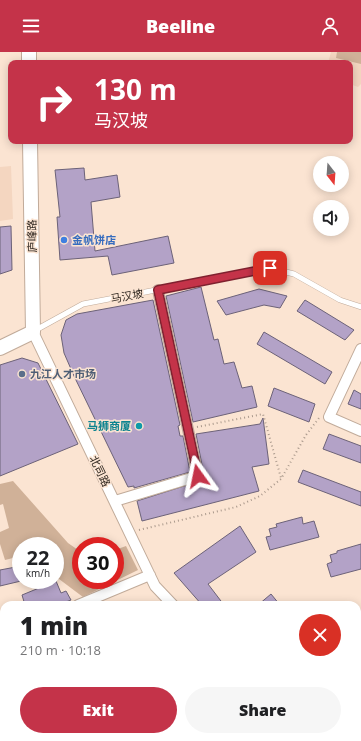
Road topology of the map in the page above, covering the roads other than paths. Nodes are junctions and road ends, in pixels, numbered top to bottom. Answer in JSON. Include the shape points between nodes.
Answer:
{"nodes":[{"id":1,"x":30,"y":144,"type":"edge"},
{"id":2,"x":158,"y":290,"type":"junction"},
{"id":3,"x":361,"y":307,"type":"edge"},
{"id":4,"x":33,"y":332,"type":"junction"},
{"id":5,"x":0,"y":348,"type":"edge"},
{"id":6,"x":361,"y":349,"type":"edge"},
{"id":7,"x":361,"y":431,"type":"edge"},
{"id":8,"x":115,"y":501,"type":"junction"},
{"id":9,"x":150,"y":575,"type":"junction"},
{"id":10,"x":88,"y":601,"type":"edge"},
{"id":11,"x":169,"y":601,"type":"edge"}],
"edges":[{"from":1,"to":4,"type":"main road","name":"庐峰路"},
{"from":2,"to":3,"type":"lane","name":"马汉坡","via":[[270,268],[294,274],[340,300]]},
{"from":2,"to":4,"type":"lane","name":"马汉坡","via":[[83,304]]},
{"from":2,"to":8,"type":"street","via":[[198,476]]},
{"from":4,"to":5,"type":"main road"},
{"from":4,"to":8,"type":"street","name":"北司路"},
{"from":6,"to":7,"type":"street","via":[[329,417]]},
{"from":8,"to":9,"type":"street","name":"北司路"},
{"from":9,"to":10,"type":"street"},
{"from":9,"to":11,"type":"street","name":"北司路","via":[[155,586]]}]}
